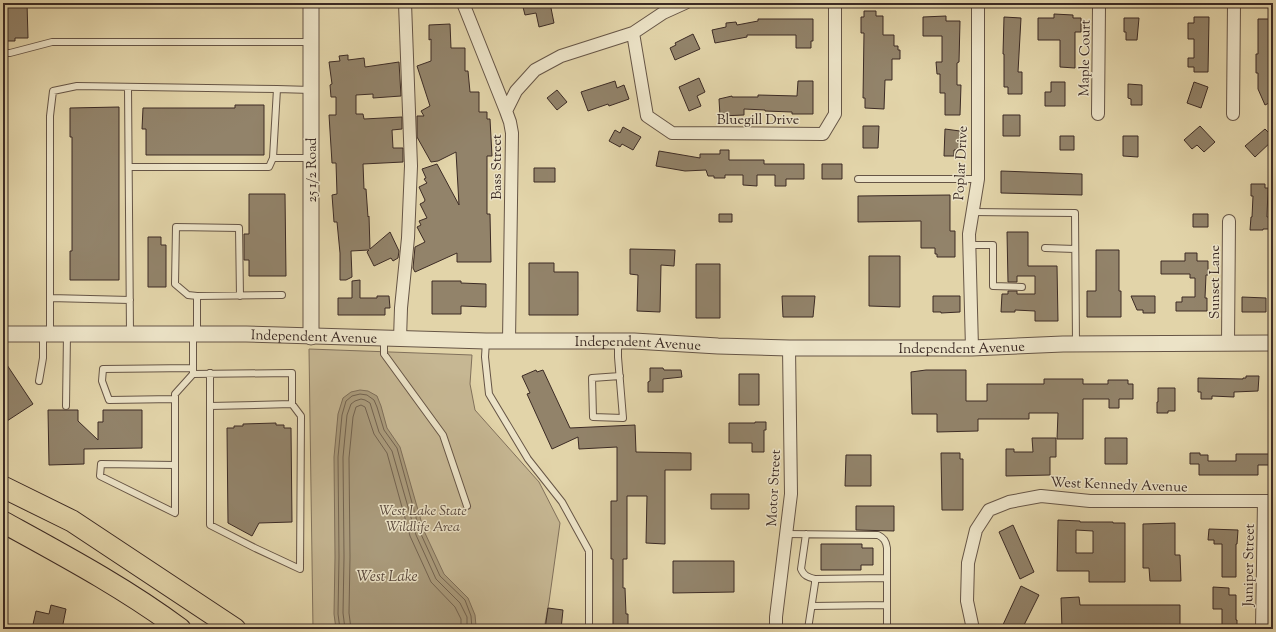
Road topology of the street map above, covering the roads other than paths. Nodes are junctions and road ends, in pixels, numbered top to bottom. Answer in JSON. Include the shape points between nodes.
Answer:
{"nodes":[{"id":1,"x":310,"y":3,"type":"edge"},
{"id":2,"x":405,"y":3,"type":"edge"},
{"id":3,"x":463,"y":3,"type":"edge"},
{"id":4,"x":685,"y":3,"type":"edge"},
{"id":5,"x":835,"y":3,"type":"edge"},
{"id":6,"x":978,"y":3,"type":"edge"},
{"id":7,"x":1101,"y":3,"type":"edge"},
{"id":8,"x":1234,"y":3,"type":"edge"},
{"id":9,"x":633,"y":33,"type":"junction"},
{"id":10,"x":310,"y":42,"type":"junction"},
{"id":11,"x":3,"y":54,"type":"edge"},
{"id":12,"x":128,"y":87,"type":"junction"},
{"id":13,"x":277,"y":89,"type":"junction"},
{"id":14,"x":310,"y":90,"type":"junction"},
{"id":15,"x":506,"y":111,"type":"junction"},
{"id":16,"x":1098,"y":114,"type":"dead end"},
{"id":17,"x":1233,"y":114,"type":"dead end"},
{"id":18,"x":273,"y":158,"type":"junction"},
{"id":19,"x":311,"y":158,"type":"junction"},
{"id":20,"x":129,"y":167,"type":"junction"},
{"id":21,"x":858,"y":179,"type":"dead end"},
{"id":22,"x":978,"y":179,"type":"junction"},
{"id":23,"x":972,"y":212,"type":"junction"},
{"id":24,"x":1230,"y":221,"type":"dead end"},
{"id":25,"x":969,"y":245,"type":"junction"},
{"id":26,"x":1045,"y":248,"type":"dead end"},
{"id":27,"x":1075,"y":249,"type":"junction"},
{"id":28,"x":1022,"y":287,"type":"dead end"},
{"id":29,"x":197,"y":296,"type":"junction"},
{"id":30,"x":240,"y":296,"type":"junction"},
{"id":31,"x":282,"y":296,"type":"dead end"},
{"id":32,"x":50,"y":298,"type":"junction"},
{"id":33,"x":130,"y":300,"type":"junction"},
{"id":34,"x":3,"y":334,"type":"edge"},
{"id":35,"x":46,"y":334,"type":"junction"},
{"id":36,"x":67,"y":334,"type":"junction"},
{"id":37,"x":130,"y":334,"type":"junction"},
{"id":38,"x":195,"y":334,"type":"junction"},
{"id":39,"x":311,"y":337,"type":"junction"},
{"id":40,"x":384,"y":339,"type":"junction"},
{"id":41,"x":400,"y":339,"type":"junction"},
{"id":42,"x":486,"y":341,"type":"junction"},
{"id":43,"x":509,"y":341,"type":"junction"},
{"id":44,"x":618,"y":341,"type":"junction"},
{"id":45,"x":1228,"y":343,"type":"junction"},
{"id":46,"x":1273,"y":343,"type":"edge"},
{"id":47,"x":1076,"y":344,"type":"junction"},
{"id":48,"x":789,"y":348,"type":"junction"},
{"id":49,"x":972,"y":348,"type":"junction"},
{"id":50,"x":193,"y":371,"type":"junction"},
{"id":51,"x":210,"y":373,"type":"junction"},
{"id":52,"x":620,"y":376,"type":"junction"},
{"id":53,"x":40,"y":381,"type":"dead end"},
{"id":54,"x":175,"y":399,"type":"junction"},
{"id":55,"x":292,"y":404,"type":"junction"},
{"id":56,"x":66,"y":406,"type":"dead end"},
{"id":57,"x":210,"y":406,"type":"junction"},
{"id":58,"x":175,"y":465,"type":"junction"},
{"id":59,"x":3,"y":487,"type":"edge"},
{"id":60,"x":1269,"y":501,"type":"edge"},
{"id":61,"x":467,"y":506,"type":"dead end"},
{"id":62,"x":3,"y":522,"type":"edge"},
{"id":63,"x":786,"y":534,"type":"junction"},
{"id":64,"x":806,"y":534,"type":"junction"},
{"id":65,"x":887,"y":578,"type":"junction"},
{"id":66,"x":815,"y":579,"type":"junction"},
{"id":67,"x":887,"y":605,"type":"junction"},
{"id":68,"x":812,"y":606,"type":"junction"},
{"id":69,"x":180,"y":629,"type":"edge"},
{"id":70,"x":235,"y":629,"type":"edge"},
{"id":71,"x":589,"y":629,"type":"edge"},
{"id":72,"x":776,"y":629,"type":"edge"},
{"id":73,"x":808,"y":629,"type":"edge"},
{"id":74,"x":887,"y":629,"type":"edge"},
{"id":75,"x":973,"y":629,"type":"edge"},
{"id":76,"x":1262,"y":629,"type":"edge"}],
"edges":[{"from":1,"to":10,"type":"street","name":"25 1/2 Road"},
{"from":2,"to":41,"type":"street","via":[[411,166]]},
{"from":3,"to":15,"type":"street","name":"Bass Street"},
{"from":4,"to":9,"type":"street","via":[[663,13]]},
{"from":5,"to":9,"type":"street","name":"Bluegill Drive","via":[[835,114],[823,134],[672,133],[647,116]]},
{"from":6,"to":22,"type":"street","name":"Poplar Drive"},
{"from":7,"to":16,"type":"street","name":"Maple Court"},
{"from":8,"to":17,"type":"street"},
{"from":9,"to":15,"type":"street","via":[[561,56],[535,70],[516,91]]},
{"from":10,"to":11,"type":"lane","via":[[52,42]]},
{"from":10,"to":14,"type":"street","name":"25 1/2 Road"},
{"from":12,"to":13,"type":"lane"},
{"from":12,"to":20,"type":"lane"},
{"from":12,"to":32,"type":"lane","via":[[77,86],[53,91],[50,116]]},
{"from":13,"to":14,"type":"lane"},
{"from":13,"to":18,"type":"lane"},
{"from":14,"to":19,"type":"street","name":"25 1/2 Road"},
{"from":15,"to":43,"type":"street","name":"Bass Street","via":[[512,133]]},
{"from":18,"to":19,"type":"lane"},
{"from":18,"to":20,"type":"lane","via":[[269,167]]},
{"from":19,"to":39,"type":"street","name":"25 1/2 Road"},
{"from":20,"to":33,"type":"lane"},
{"from":21,"to":22,"type":"lane"},
{"from":22,"to":23,"type":"street","name":"Poplar Drive"},
{"from":23,"to":25,"type":"street","name":"Poplar Drive"},
{"from":23,"to":27,"type":"lane","via":[[1075,213]]},
{"from":24,"to":45,"type":"street","name":"Sunset Lane"},
{"from":25,"to":28,"type":"lane","via":[[993,245],[993,286]]},
{"from":25,"to":49,"type":"street","name":"Poplar Drive"},
{"from":26,"to":27,"type":"lane"},
{"from":27,"to":47,"type":"lane"},
{"from":29,"to":30,"type":"lane"},
{"from":29,"to":30,"type":"lane","via":[[188,295],[175,284],[176,228],[239,228]]},
{"from":29,"to":38,"type":"lane"},
{"from":30,"to":31,"type":"lane"},
{"from":32,"to":33,"type":"lane"},
{"from":32,"to":35,"type":"lane"},
{"from":33,"to":37,"type":"lane"},
{"from":34,"to":35,"type":"street","name":"Independent Avenue"},
{"from":35,"to":36,"type":"street","name":"Independent Avenue"},
{"from":35,"to":53,"type":"lane"},
{"from":36,"to":37,"type":"street","name":"Independent Avenue"},
{"from":36,"to":56,"type":"lane"},
{"from":37,"to":38,"type":"street","name":"Independent Avenue"},
{"from":38,"to":39,"type":"street","name":"Independent Avenue"},
{"from":38,"to":50,"type":"lane"},
{"from":39,"to":40,"type":"street","name":"Independent Avenue"},
{"from":40,"to":41,"type":"street","name":"Independent Avenue"},
{"from":40,"to":61,"type":"lane","via":[[384,354],[443,435]]},
{"from":41,"to":42,"type":"street","name":"Independent Avenue"},
{"from":42,"to":43,"type":"street","name":"Independent Avenue"},
{"from":42,"to":71,"type":"lane","via":[[489,394],[528,459],[562,502],[589,551]]},
{"from":43,"to":44,"type":"street","name":"Independent Avenue"},
{"from":44,"to":48,"type":"street","name":"Independent Avenue"},
{"from":44,"to":52,"type":"lane"},
{"from":45,"to":46,"type":"street","name":"Independent Avenue"},
{"from":45,"to":47,"type":"street","name":"Independent Avenue"},
{"from":47,"to":49,"type":"street","name":"Independent Avenue"},
{"from":48,"to":49,"type":"street","name":"Independent Avenue"},
{"from":48,"to":63,"type":"street","name":"Motor Street","via":[[791,494]]},
{"from":50,"to":51,"type":"lane"},
{"from":50,"to":54,"type":"lane","via":[[175,394]]},
{"from":50,"to":54,"type":"lane","via":[[102,369],[102,381],[110,400]]},
{"from":51,"to":55,"type":"lane","via":[[292,373]]},
{"from":51,"to":57,"type":"lane"},
{"from":52,"to":52,"type":"lane","via":[[623,418],[593,417],[592,378]]},
{"from":54,"to":58,"type":"lane"},
{"from":55,"to":57,"type":"lane"},
{"from":55,"to":57,"type":"lane","via":[[301,416],[300,568],[210,525]]},
{"from":58,"to":58,"type":"lane","via":[[175,513],[100,476],[101,464]]},
{"from":59,"to":70,"type":"highway","via":[[72,521]]},
{"from":60,"to":75,"type":"street","name":"West Kennedy Avenue","via":[[1090,500],[1041,496],[1009,502],[989,510],[976,530],[968,563],[967,601]]},
{"from":60,"to":76,"type":"street","name":"Juniper Street"},
{"from":62,"to":69,"type":"highway","via":[[117,587]]},
{"from":63,"to":64,"type":"lane"},
{"from":63,"to":72,"type":"street","name":"Motor Street"},
{"from":64,"to":65,"type":"lane","via":[[882,537],[887,548]]},
{"from":64,"to":66,"type":"lane","via":[[801,570],[803,574]]},
{"from":65,"to":66,"type":"lane"},
{"from":65,"to":67,"type":"lane"},
{"from":66,"to":68,"type":"lane"},
{"from":67,"to":68,"type":"lane"},
{"from":67,"to":74,"type":"lane"},
{"from":68,"to":73,"type":"lane"}]}
